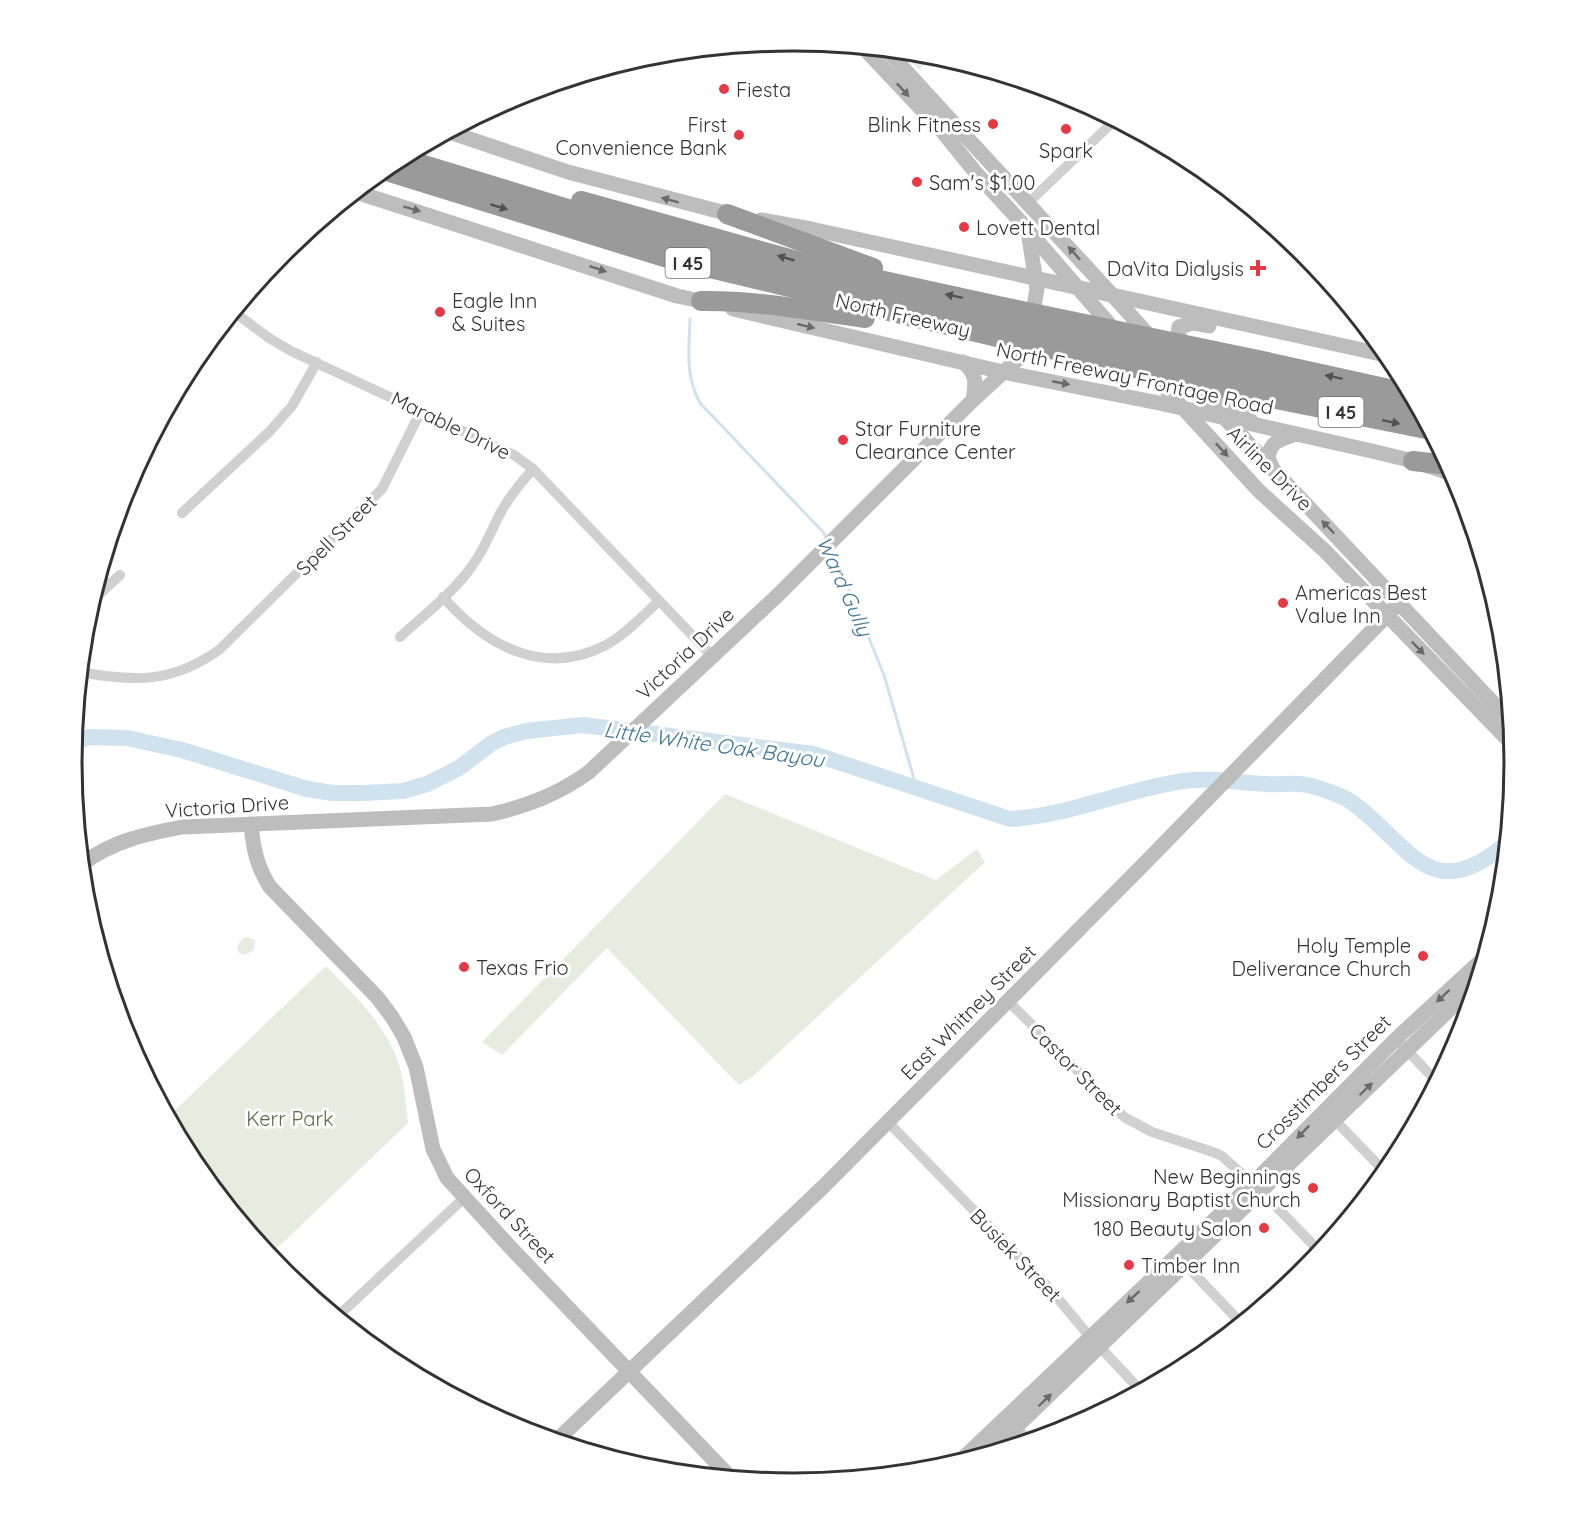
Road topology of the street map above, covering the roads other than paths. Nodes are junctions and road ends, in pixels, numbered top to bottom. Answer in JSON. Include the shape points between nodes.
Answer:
{"nodes":[{"id":1,"x":872,"y":56,"type":"edge"},
{"id":2,"x":893,"y":58,"type":"edge"},
{"id":3,"x":935,"y":114,"type":"junction"},
{"id":4,"x":1110,"y":125,"type":"edge"},
{"id":5,"x":458,"y":135,"type":"edge"},
{"id":6,"x":426,"y":154,"type":"edge"},
{"id":7,"x":413,"y":162,"type":"edge"},
{"id":8,"x":394,"y":174,"type":"edge"},
{"id":9,"x":990,"y":189,"type":"junction"},
{"id":10,"x":365,"y":195,"type":"edge"},
{"id":11,"x":1028,"y":204,"type":"junction"},
{"id":12,"x":727,"y":214,"type":"junction"},
{"id":13,"x":1028,"y":231,"type":"junction"},
{"id":14,"x":1030,"y":247,"type":"junction"},
{"id":15,"x":1012,"y":273,"type":"junction"},
{"id":16,"x":1036,"y":278,"type":"junction"},
{"id":17,"x":905,"y":286,"type":"junction"},
{"id":18,"x":1076,"y":287,"type":"junction"},
{"id":19,"x":1114,"y":296,"type":"junction"},
{"id":20,"x":701,"y":301,"type":"junction"},
{"id":21,"x":240,"y":316,"type":"edge"},
{"id":22,"x":1000,"y":322,"type":"junction"},
{"id":23,"x":1267,"y":329,"type":"junction"},
{"id":24,"x":960,"y":330,"type":"junction"},
{"id":25,"x":1375,"y":353,"type":"edge"},
{"id":26,"x":316,"y":362,"type":"junction"},
{"id":27,"x":963,"y":362,"type":"junction"},
{"id":28,"x":1004,"y":372,"type":"junction"},
{"id":29,"x":1254,"y":377,"type":"junction"},
{"id":30,"x":1401,"y":393,"type":"edge"},
{"id":31,"x":973,"y":400,"type":"junction"},
{"id":32,"x":1182,"y":408,"type":"junction"},
{"id":33,"x":1412,"y":410,"type":"edge"},
{"id":34,"x":421,"y":411,"type":"junction"},
{"id":35,"x":1222,"y":417,"type":"junction"},
{"id":36,"x":1255,"y":424,"type":"junction"},
{"id":37,"x":1421,"y":427,"type":"edge"},
{"id":38,"x":1296,"y":434,"type":"junction"},
{"id":39,"x":1413,"y":461,"type":"junction"},
{"id":40,"x":1439,"y":464,"type":"edge"},
{"id":41,"x":533,"y":469,"type":"junction"},
{"id":42,"x":1275,"y":471,"type":"junction"},
{"id":43,"x":1442,"y":471,"type":"edge"},
{"id":44,"x":182,"y":513,"type":"dead end"},
{"id":45,"x":1346,"y":545,"type":"junction"},
{"id":46,"x":1332,"y":558,"type":"junction"},
{"id":47,"x":120,"y":575,"type":"dead end"},
{"id":48,"x":103,"y":591,"type":"edge"},
{"id":49,"x":443,"y":597,"type":"junction"},
{"id":50,"x":659,"y":601,"type":"junction"},
{"id":51,"x":1400,"y":602,"type":"junction"},
{"id":52,"x":1387,"y":615,"type":"junction"},
{"id":53,"x":400,"y":637,"type":"dead end"},
{"id":54,"x":713,"y":657,"type":"junction"},
{"id":55,"x":88,"y":673,"type":"edge"},
{"id":56,"x":1503,"y":722,"type":"edge"},
{"id":57,"x":1503,"y":722,"type":"edge"},
{"id":58,"x":251,"y":824,"type":"junction"},
{"id":59,"x":89,"y":860,"type":"edge"},
{"id":60,"x":1469,"y":984,"type":"edge"},
{"id":61,"x":1008,"y":1001,"type":"junction"},
{"id":62,"x":1402,"y":1044,"type":"junction"},
{"id":63,"x":1432,"y":1077,"type":"edge"},
{"id":64,"x":1329,"y":1114,"type":"junction"},
{"id":65,"x":888,"y":1122,"type":"junction"},
{"id":66,"x":1379,"y":1166,"type":"edge"},
{"id":67,"x":1256,"y":1188,"type":"junction"},
{"id":68,"x":464,"y":1198,"type":"junction"},
{"id":69,"x":1315,"y":1247,"type":"edge"},
{"id":70,"x":1181,"y":1261,"type":"junction"},
{"id":71,"x":342,"y":1312,"type":"edge"},
{"id":72,"x":1237,"y":1319,"type":"edge"},
{"id":73,"x":1095,"y":1342,"type":"junction"},
{"id":74,"x":629,"y":1372,"type":"junction"},
{"id":75,"x":1136,"y":1386,"type":"edge"},
{"id":76,"x":1012,"y":1423,"type":"junction"},
{"id":77,"x":562,"y":1435,"type":"edge"},
{"id":78,"x":1024,"y":1435,"type":"edge"},
{"id":79,"x":995,"y":1445,"type":"edge"},
{"id":80,"x":975,"y":1451,"type":"edge"},
{"id":81,"x":723,"y":1470,"type":"edge"}],
"edges":[{"from":1,"to":3,"type":"main road","name":"Airline Drive","one_way":true},
{"from":2,"to":3,"type":"main road","name":"Airline Drive"},
{"from":3,"to":9,"type":"main road","name":"Airline Drive"},
{"from":3,"to":11,"type":"main road","name":"Airline Drive"},
{"from":4,"to":11,"type":"street"},
{"from":12,"to":5,"type":"main road","one_way":true,"via":[[568,172]]},
{"from":17,"to":6,"type":"highway","name":"North Freeway","number":"I 45","one_way":true,"via":[[811,265],[542,191]]},
{"from":7,"to":22,"type":"highway","name":"North Freeway","via":[[742,262]]},
{"from":8,"to":24,"type":"highway","name":"North Freeway","number":"I 45","one_way":true,"via":[[664,258]]},
{"from":9,"to":11,"type":"main road","via":[[1007,194],[1019,206]]},
{"from":9,"to":13,"type":"main road","name":"Airline Drive"},
{"from":10,"to":20,"type":"main road","name":"North Freeway Frontage Road","one_way":true},
{"from":19,"to":11,"type":"main road","name":"Airline Drive","one_way":true},
{"from":12,"to":15,"type":"main road"},
{"from":12,"to":17,"type":"highway","via":[[876,269]]},
{"from":13,"to":14,"type":"main road","name":"Victoria Drive"},
{"from":13,"to":18,"type":"main road","name":"Airline Drive"},
{"from":14,"to":15,"type":"main road","via":[[1027,261]]},
{"from":14,"to":16,"type":"main road","name":"Victoria Drive"},
{"from":15,"to":16,"type":"main road"},
{"from":16,"to":18,"type":"main road"},
{"from":16,"to":28,"type":"main road","name":"Victoria Drive","via":[[1036,302],[1025,348]]},
{"from":22,"to":17,"type":"highway","name":"North Freeway","number":"I 45","one_way":true},
{"from":18,"to":19,"type":"main road"},
{"from":18,"to":32,"type":"main road","name":"Airline Drive"},
{"from":19,"to":23,"type":"main road"},
{"from":19,"to":35,"type":"main road","name":"Airline Drive"},
{"from":20,"to":24,"type":"highway","via":[[792,308]]},
{"from":20,"to":27,"type":"main road","name":"North Freeway Frontage Road","one_way":true},
{"from":21,"to":26,"type":"street","name":"Marable Drive","via":[[269,338]]},
{"from":22,"to":24,"type":"highway","name":"North Freeway","number":"I 45"},
{"from":22,"to":29,"type":"highway","name":"North Freeway","number":"I 45","bridge":true},
{"from":22,"to":29,"type":"highway","name":"North Freeway","number":"I 45","bridge":true},
{"from":23,"to":25,"type":"main road"},
{"from":23,"to":36,"type":"main road","via":[[1243,334],[1193,323],[1177,330],[1188,352],[1234,407]]},
{"from":26,"to":34,"type":"street","name":"Marable Drive"},
{"from":26,"to":44,"type":"street","via":[[292,406],[270,431]]},
{"from":27,"to":28,"type":"main road","name":"North Freeway Frontage Road"},
{"from":27,"to":31,"type":"main road","via":[[972,369]]},
{"from":28,"to":31,"type":"main road","name":"Victoria Drive"},
{"from":28,"to":32,"type":"main road","name":"North Freeway Frontage Road","one_way":true},
{"from":30,"to":29,"type":"highway","name":"North Freeway","number":"I 45","one_way":true},
{"from":29,"to":33,"type":"highway","name":"North Freeway"},
{"from":29,"to":37,"type":"highway","name":"North Freeway","number":"I 45","one_way":true},
{"from":31,"to":54,"type":"main road","name":"Victoria Drive"},
{"from":32,"to":35,"type":"main road","name":"North Freeway Frontage Road"},
{"from":32,"to":46,"type":"main road","name":"Airline Drive","one_way":true,"via":[[1259,491]]},
{"from":34,"to":41,"type":"street","name":"Marable Drive","via":[[514,454]]},
{"from":34,"to":55,"type":"street","name":"Spell Street","via":[[382,489],[225,645],[198,664],[157,677],[138,679]]},
{"from":35,"to":36,"type":"main road","name":"North Freeway Frontage Road"},
{"from":35,"to":42,"type":"main road","name":"Airline Drive"},
{"from":36,"to":38,"type":"main road","name":"North Freeway Frontage Road"},
{"from":38,"to":39,"type":"main road","name":"North Freeway Frontage Road"},
{"from":38,"to":42,"type":"main road","via":[[1271,446],[1268,458]]},
{"from":39,"to":40,"type":"highway"},
{"from":39,"to":43,"type":"main road","name":"North Freeway Frontage Road"},
{"from":41,"to":49,"type":"street","via":[[502,509],[471,568]]},
{"from":41,"to":50,"type":"street","name":"Marable Drive"},
{"from":45,"to":42,"type":"main road","name":"Airline Drive","one_way":true},
{"from":45,"to":46,"type":"main road"},
{"from":45,"to":51,"type":"main road","name":"Airline Drive"},
{"from":46,"to":52,"type":"main road","name":"Airline Drive"},
{"from":47,"to":48,"type":"street"},
{"from":49,"to":50,"type":"street","via":[[458,614],[507,649],[552,657],[589,652],[607,644]]},
{"from":49,"to":53,"type":"street"},
{"from":50,"to":54,"type":"street","name":"Marable Drive"},
{"from":51,"to":52,"type":"main road","name":"East Whitney Street"},
{"from":51,"to":56,"type":"main road","name":"Airline Drive"},
{"from":52,"to":57,"type":"main road","name":"Airline Drive","one_way":true},
{"from":52,"to":61,"type":"main road","name":"East Whitney Street"},
{"from":54,"to":58,"type":"main road","name":"Victoria Drive","via":[[589,772],[540,801],[492,814]]},
{"from":58,"to":59,"type":"main road","name":"Victoria Drive","via":[[182,827],[136,837]]},
{"from":58,"to":68,"type":"main road","name":"Oxford Street","via":[[260,871],[270,887],[377,997],[404,1037],[416,1067],[433,1149],[447,1178]]},
{"from":60,"to":62,"type":"main road","name":"Crosstimbers Street"},
{"from":61,"to":65,"type":"main road","name":"East Whitney Street"},
{"from":61,"to":67,"type":"street","name":"Castor Street","via":[[1124,1117],[1152,1132],[1213,1152]]},
{"from":62,"to":63,"type":"street"},
{"from":62,"to":64,"type":"main road","name":"Crosstimbers Street"},
{"from":64,"to":66,"type":"street"},
{"from":64,"to":67,"type":"main road","name":"Crosstimbers Street"},
{"from":65,"to":73,"type":"street","name":"Busiek Street","via":[[1050,1289]]},
{"from":65,"to":74,"type":"main road","name":"East Whitney Street"},
{"from":67,"to":69,"type":"street","name":"Castor Street"},
{"from":67,"to":70,"type":"main road","name":"Crosstimbers Street"},
{"from":68,"to":71,"type":"street"},
{"from":68,"to":74,"type":"main road","name":"Oxford Street"},
{"from":70,"to":72,"type":"street"},
{"from":70,"to":73,"type":"main road","name":"Crosstimbers Street"},
{"from":73,"to":75,"type":"street","name":"Busiek Street"},
{"from":73,"to":76,"type":"main road","name":"Crosstimbers Street"},
{"from":74,"to":77,"type":"main road","name":"East Whitney Street"},
{"from":74,"to":81,"type":"main road","name":"Oxford Street"},
{"from":76,"to":78,"type":"street"},
{"from":76,"to":79,"type":"main road","name":"Crosstimbers Street"},
{"from":76,"to":80,"type":"main road","name":"Crosstimbers Street"}]}
